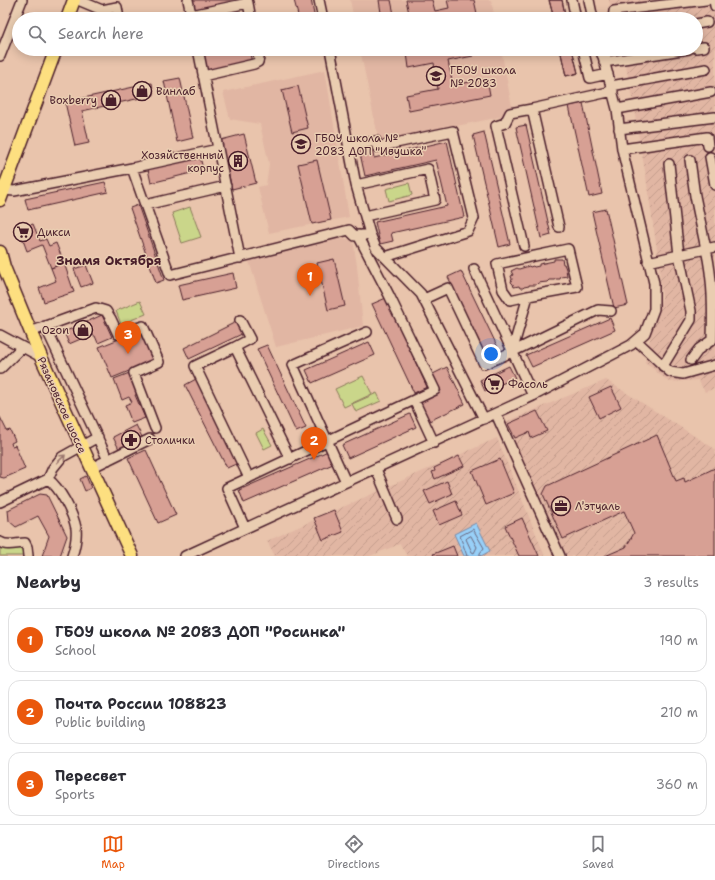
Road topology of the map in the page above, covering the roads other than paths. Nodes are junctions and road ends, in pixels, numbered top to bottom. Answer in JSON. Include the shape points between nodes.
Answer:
{"nodes":[{"id":1,"x":22,"y":0,"type":"edge"},
{"id":2,"x":74,"y":0,"type":"edge"},
{"id":3,"x":78,"y":0,"type":"edge"},
{"id":4,"x":188,"y":0,"type":"edge"},
{"id":5,"x":319,"y":0,"type":"edge"},
{"id":6,"x":572,"y":0,"type":"edge"},
{"id":7,"x":589,"y":0,"type":"edge"},
{"id":8,"x":706,"y":0,"type":"edge"},
{"id":9,"x":714,"y":0,"type":"edge"},
{"id":10,"x":247,"y":2,"type":"edge"},
{"id":11,"x":715,"y":6,"type":"edge"},
{"id":12,"x":16,"y":12,"type":"edge"},
{"id":13,"x":70,"y":12,"type":"edge"},
{"id":14,"x":118,"y":12,"type":"edge"},
{"id":15,"x":191,"y":12,"type":"edge"},
{"id":16,"x":210,"y":12,"type":"edge"},
{"id":17,"x":249,"y":12,"type":"edge"},
{"id":18,"x":322,"y":12,"type":"edge"},
{"id":19,"x":575,"y":12,"type":"edge"},
{"id":20,"x":592,"y":12,"type":"edge"},
{"id":21,"x":614,"y":12,"type":"edge"},
{"id":22,"x":12,"y":19,"type":"edge"},
{"id":23,"x":707,"y":22,"type":"dead end"},
{"id":24,"x":703,"y":23,"type":"edge"},
{"id":25,"x":4,"y":35,"type":"edge"},
{"id":26,"x":0,"y":56,"type":"edge"},
{"id":27,"x":53,"y":56,"type":"edge"},
{"id":28,"x":199,"y":56,"type":"edge"},
{"id":29,"x":259,"y":56,"type":"edge"},
{"id":30,"x":331,"y":56,"type":"edge"},
{"id":31,"x":585,"y":56,"type":"edge"},
{"id":32,"x":602,"y":56,"type":"edge"},
{"id":33,"x":706,"y":69,"type":"dead end"},
{"id":34,"x":608,"y":74,"type":"junction"},
{"id":35,"x":203,"y":76,"type":"junction"},
{"id":36,"x":612,"y":88,"type":"junction"},
{"id":37,"x":711,"y":92,"type":"dead end"},
{"id":38,"x":532,"y":109,"type":"junction"},
{"id":39,"x":617,"y":109,"type":"junction"},
{"id":40,"x":715,"y":117,"type":"edge"},
{"id":41,"x":619,"y":129,"type":"junction"},
{"id":42,"x":708,"y":146,"type":"dead end"},
{"id":43,"x":348,"y":147,"type":"junction"},
{"id":44,"x":218,"y":149,"type":"junction"},
{"id":45,"x":622,"y":149,"type":"junction"},
{"id":46,"x":710,"y":157,"type":"dead end"},
{"id":47,"x":690,"y":160,"type":"dead end"},
{"id":48,"x":669,"y":164,"type":"dead end"},
{"id":49,"x":132,"y":168,"type":"junction"},
{"id":50,"x":356,"y":185,"type":"junction"},
{"id":51,"x":715,"y":185,"type":"edge"},
{"id":52,"x":226,"y":186,"type":"junction"},
{"id":53,"x":2,"y":195,"type":"edge"},
{"id":54,"x":145,"y":205,"type":"junction"},
{"id":55,"x":365,"y":216,"type":"junction"},
{"id":56,"x":559,"y":227,"type":"dead end"},
{"id":57,"x":370,"y":234,"type":"junction"},
{"id":58,"x":358,"y":235,"type":"junction"},
{"id":59,"x":524,"y":246,"type":"dead end"},
{"id":60,"x":711,"y":248,"type":"edge"},
{"id":61,"x":0,"y":252,"type":"edge"},
{"id":62,"x":679,"y":255,"type":"junction"},
{"id":63,"x":385,"y":257,"type":"junction"},
{"id":64,"x":240,"y":258,"type":"junction"},
{"id":65,"x":648,"y":262,"type":"junction"},
{"id":66,"x":474,"y":269,"type":"dead end"},
{"id":67,"x":528,"y":296,"type":"junction"},
{"id":68,"x":424,"y":299,"type":"junction"},
{"id":69,"x":611,"y":311,"type":"dead end"},
{"id":70,"x":240,"y":320,"type":"dead end"},
{"id":71,"x":45,"y":326,"type":"junction"},
{"id":72,"x":29,"y":331,"type":"junction"},
{"id":73,"x":367,"y":332,"type":"dead end"},
{"id":74,"x":0,"y":335,"type":"edge"},
{"id":75,"x":636,"y":341,"type":"junction"},
{"id":76,"x":19,"y":345,"type":"junction"},
{"id":77,"x":235,"y":347,"type":"junction"},
{"id":78,"x":512,"y":352,"type":"junction"},
{"id":79,"x":40,"y":357,"type":"junction"},
{"id":80,"x":691,"y":360,"type":"dead end"},
{"id":81,"x":715,"y":365,"type":"edge"},
{"id":82,"x":663,"y":366,"type":"junction"},
{"id":83,"x":0,"y":368,"type":"edge"},
{"id":84,"x":533,"y":396,"type":"junction"},
{"id":85,"x":414,"y":400,"type":"junction"},
{"id":86,"x":496,"y":414,"type":"junction"},
{"id":87,"x":484,"y":419,"type":"junction"},
{"id":88,"x":155,"y":428,"type":"dead end"},
{"id":89,"x":98,"y":437,"type":"junction"},
{"id":90,"x":150,"y":439,"type":"dead end"},
{"id":91,"x":328,"y":441,"type":"junction"},
{"id":92,"x":434,"y":443,"type":"junction"},
{"id":93,"x":81,"y":446,"type":"junction"},
{"id":94,"x":290,"y":459,"type":"junction"},
{"id":95,"x":108,"y":460,"type":"junction"},
{"id":96,"x":91,"y":468,"type":"junction"},
{"id":97,"x":376,"y":469,"type":"junction"},
{"id":98,"x":249,"y":478,"type":"junction"},
{"id":99,"x":48,"y":479,"type":"junction"},
{"id":100,"x":346,"y":482,"type":"junction"},
{"id":101,"x":2,"y":500,"type":"edge"},
{"id":102,"x":397,"y":519,"type":"dead end"},
{"id":103,"x":245,"y":528,"type":"junction"},
{"id":104,"x":0,"y":542,"type":"edge"},
{"id":105,"x":28,"y":556,"type":"edge"},
{"id":106,"x":72,"y":556,"type":"edge"},
{"id":107,"x":132,"y":556,"type":"edge"},
{"id":108,"x":185,"y":556,"type":"edge"},
{"id":109,"x":560,"y":556,"type":"edge"}],
"edges":[{"from":1,"to":12,"type":"street"},
{"from":2,"to":13,"type":"main road"},
{"from":3,"to":14,"type":"street","via":[[102,10],[117,7]]},
{"from":4,"to":15,"type":"street"},
{"from":5,"to":18,"type":"street"},
{"from":6,"to":19,"type":"street"},
{"from":7,"to":20,"type":"street"},
{"from":8,"to":21,"type":"street"},
{"from":9,"to":11,"type":"street"},
{"from":10,"to":16,"type":"street"},
{"from":10,"to":17,"type":"street"},
{"from":22,"to":25,"type":"street"},
{"from":23,"to":24,"type":"street"},
{"from":25,"to":26,"type":"street"},
{"from":27,"to":53,"type":"main road"},
{"from":28,"to":35,"type":"street"},
{"from":29,"to":35,"type":"street","via":[[258,62],[254,64]]},
{"from":30,"to":43,"type":"street"},
{"from":31,"to":34,"type":"street","via":[[590,78]]},
{"from":32,"to":34,"type":"street"},
{"from":33,"to":36,"type":"street"},
{"from":34,"to":36,"type":"street"},
{"from":35,"to":44,"type":"street"},
{"from":36,"to":38,"type":"street"},
{"from":36,"to":39,"type":"street"},
{"from":37,"to":39,"type":"street"},
{"from":38,"to":56,"type":"street"},
{"from":38,"to":59,"type":"street","via":[[510,113],[505,123],[496,126]]},
{"from":39,"to":41,"type":"street"},
{"from":40,"to":41,"type":"street"},
{"from":41,"to":45,"type":"street"},
{"from":42,"to":45,"type":"street","via":[[707,137]]},
{"from":43,"to":50,"type":"street"},
{"from":43,"to":63,"type":"street","via":[[376,141],[378,147],[453,131],[474,218],[468,231]]},
{"from":44,"to":49,"type":"street"},
{"from":44,"to":52,"type":"street"},
{"from":45,"to":65,"type":"street"},
{"from":46,"to":51,"type":"street"},
{"from":47,"to":60,"type":"street","via":[[695,196]]},
{"from":48,"to":62,"type":"street"},
{"from":49,"to":53,"type":"street"},
{"from":49,"to":54,"type":"street"},
{"from":50,"to":55,"type":"street"},
{"from":50,"to":55,"type":"street","via":[[428,169],[435,200]]},
{"from":52,"to":54,"type":"street"},
{"from":52,"to":64,"type":"street"},
{"from":54,"to":64,"type":"street","via":[[170,275]]},
{"from":55,"to":57,"type":"street"},
{"from":57,"to":58,"type":"street"},
{"from":57,"to":63,"type":"street","via":[[376,248]]},
{"from":58,"to":64,"type":"street","via":[[355,236],[349,230]]},
{"from":58,"to":85,"type":"street","via":[[435,390]]},
{"from":60,"to":62,"type":"street"},
{"from":60,"to":80,"type":"street","via":[[710,268],[714,304],[712,340],[698,349]]},
{"from":61,"to":72,"type":"main road","name":"Рязановское шоссе"},
{"from":62,"to":65,"type":"street"},
{"from":62,"to":82,"type":"street","via":[[691,320]]},
{"from":63,"to":68,"type":"street"},
{"from":65,"to":75,"type":"street","via":[[654,283],[654,309],[644,333]]},
{"from":66,"to":78,"type":"street"},
{"from":67,"to":67,"type":"street","via":[[577,287],[568,250],[497,264],[503,290],[510,300]]},
{"from":67,"to":78,"type":"street"},
{"from":68,"to":78,"type":"street","via":[[448,288],[484,364]]},
{"from":68,"to":87,"type":"street"},
{"from":69,"to":78,"type":"street","via":[[598,310]]},
{"from":70,"to":77,"type":"street","via":[[250,339]]},
{"from":71,"to":72,"type":"street"},
{"from":71,"to":88,"type":"street","via":[[96,308],[106,311],[118,334],[143,326],[159,362],[134,373]]},
{"from":71,"to":89,"type":"street"},
{"from":72,"to":76,"type":"street"},
{"from":72,"to":79,"type":"main road","name":"Рязановское шоссе"},
{"from":73,"to":91,"type":"street","via":[[293,365]]},
{"from":74,"to":76,"type":"street"},
{"from":75,"to":82,"type":"street"},
{"from":75,"to":84,"type":"street"},
{"from":76,"to":79,"type":"street"},
{"from":76,"to":83,"type":"street"},
{"from":77,"to":94,"type":"street"},
{"from":77,"to":98,"type":"street","via":[[195,366]]},
{"from":78,"to":84,"type":"street"},
{"from":79,"to":93,"type":"main road","name":"Рязановское шоссе"},
{"from":81,"to":82,"type":"street","via":[[683,374],[670,372]]},
{"from":84,"to":86,"type":"street"},
{"from":85,"to":91,"type":"street"},
{"from":85,"to":92,"type":"street"},
{"from":86,"to":87,"type":"street"},
{"from":86,"to":109,"type":"street"},
{"from":87,"to":92,"type":"street"},
{"from":89,"to":93,"type":"street"},
{"from":89,"to":95,"type":"street"},
{"from":90,"to":95,"type":"street"},
{"from":91,"to":94,"type":"street"},
{"from":91,"to":100,"type":"street"},
{"from":92,"to":97,"type":"street"},
{"from":93,"to":96,"type":"main road","name":"Рязановское шоссе"},
{"from":99,"to":93,"type":"street","one_way":true,"via":[[62,457]]},
{"from":94,"to":98,"type":"street"},
{"from":95,"to":96,"type":"street"},
{"from":96,"to":107,"type":"main road","name":"Рязановское шоссе"},
{"from":97,"to":100,"type":"street"},
{"from":97,"to":102,"type":"street"},
{"from":98,"to":103,"type":"street","via":[[227,488]]},
{"from":99,"to":101,"type":"street"},
{"from":99,"to":106,"type":"street","via":[[60,491],[76,527]]},
{"from":100,"to":103,"type":"street"},
{"from":103,"to":108,"type":"street"},
{"from":104,"to":105,"type":"street","via":[[11,545],[25,543]]}]}
